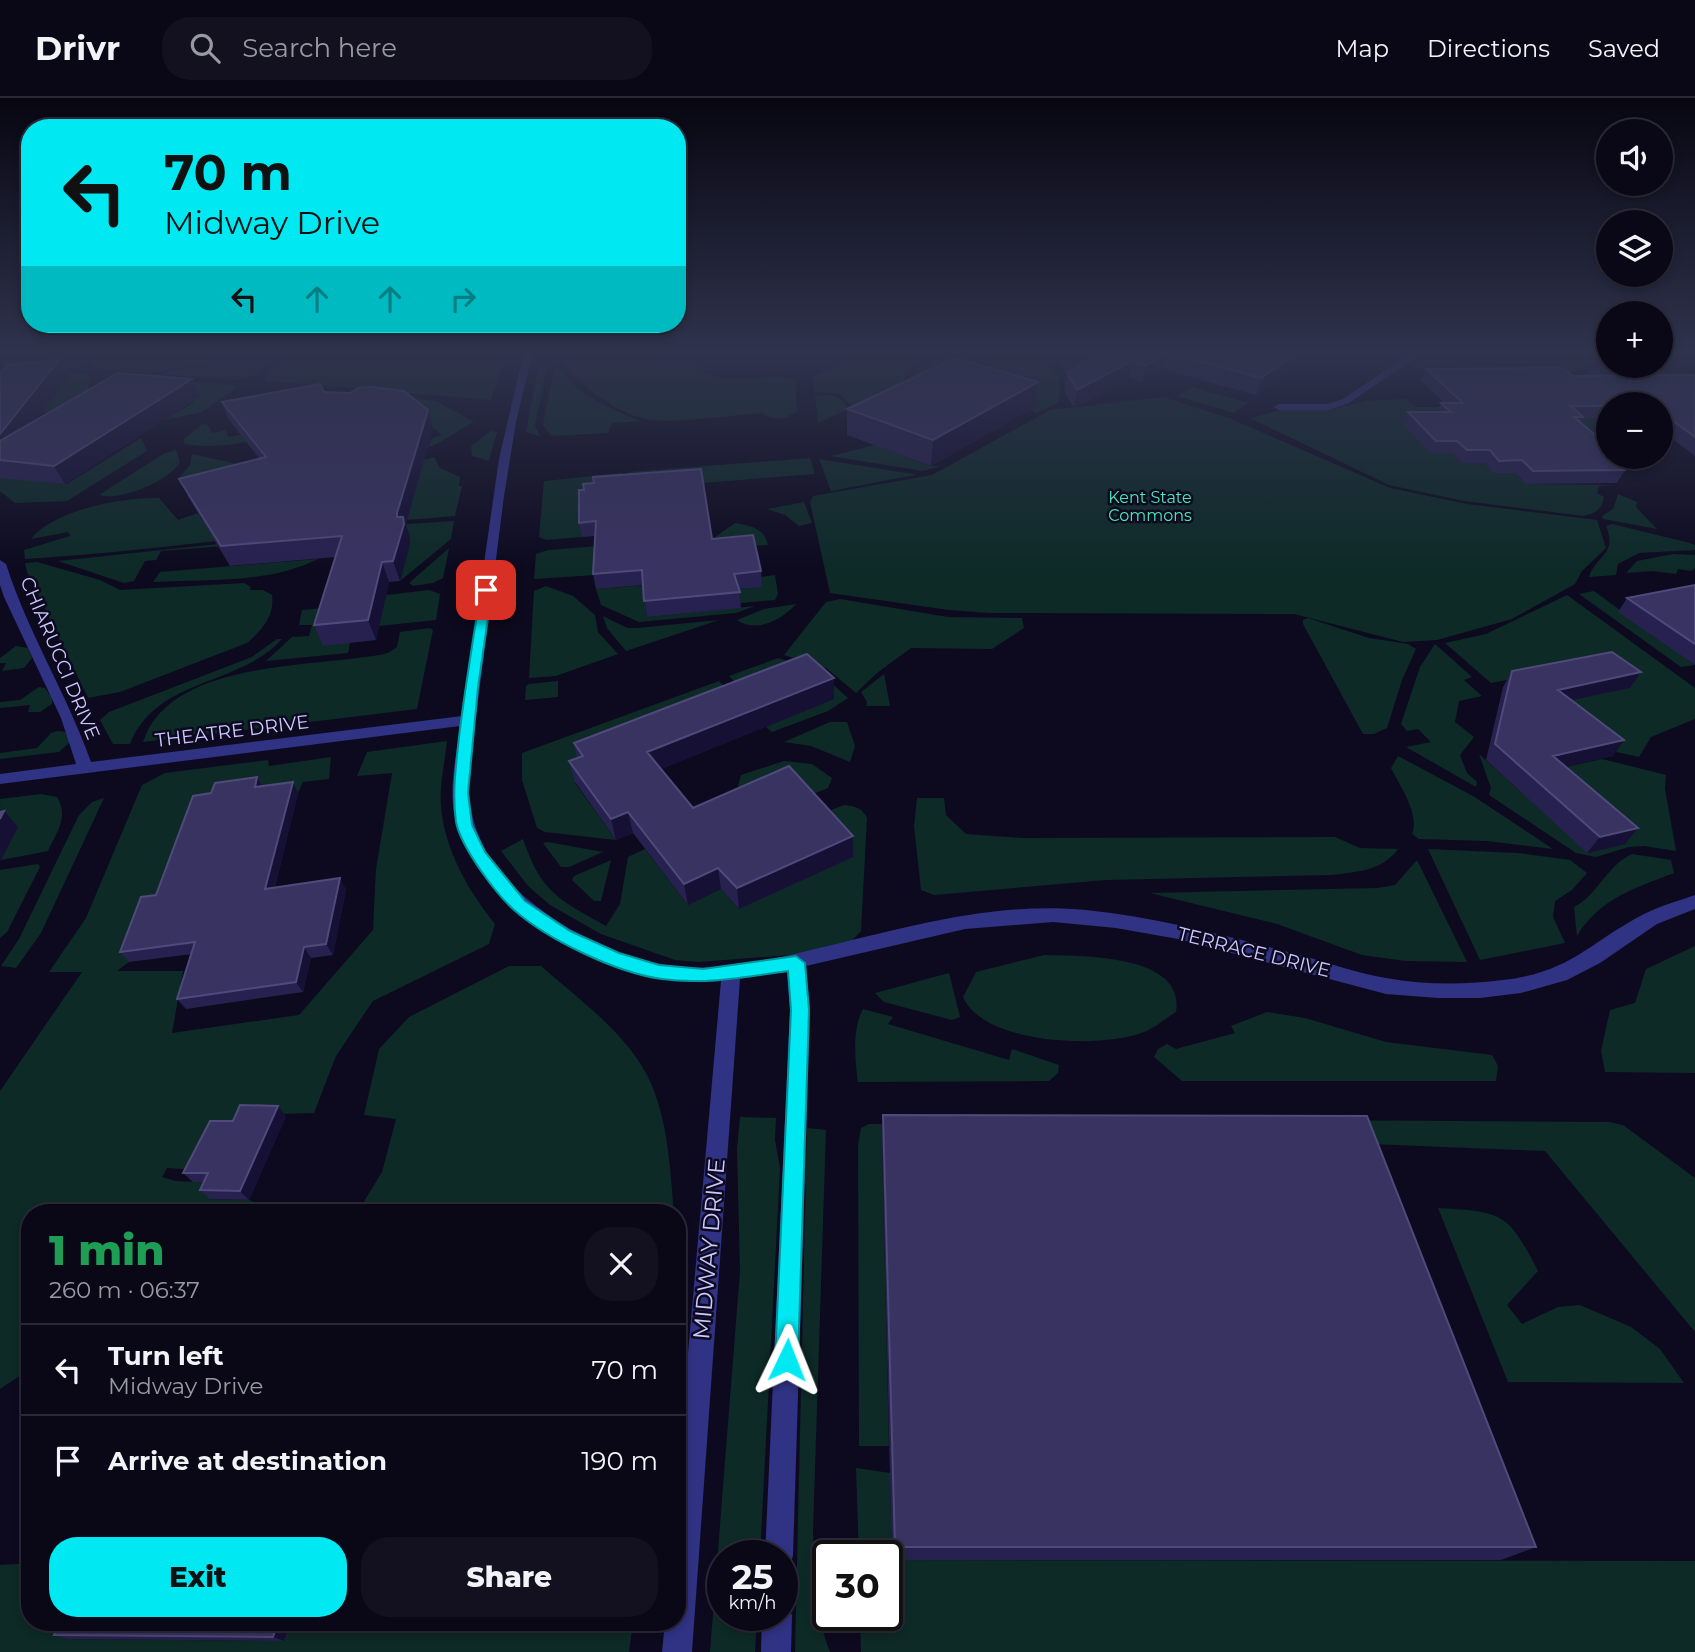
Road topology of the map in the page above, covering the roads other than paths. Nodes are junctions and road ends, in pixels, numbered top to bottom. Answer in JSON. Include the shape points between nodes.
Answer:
{"nodes":[{"id":1,"x":512,"y":424,"type":"edge"},
{"id":2,"x":0,"y":564,"type":"edge"},
{"id":3,"x":469,"y":720,"type":"junction"},
{"id":4,"x":85,"y":768,"type":"junction"},
{"id":5,"x":0,"y":779,"type":"edge"},
{"id":6,"x":1695,"y":902,"type":"edge"},
{"id":7,"x":796,"y":963,"type":"junction"},
{"id":8,"x":730,"y":972,"type":"junction"},
{"id":9,"x":686,"y":1537,"type":"edge"},
{"id":10,"x":780,"y":1540,"type":"edge"},
{"id":11,"x":679,"y":1631,"type":"edge"},
{"id":12,"x":777,"y":1631,"type":"edge"},
{"id":13,"x":677,"y":1652,"type":"edge"},
{"id":14,"x":776,"y":1652,"type":"edge"}],
"edges":[{"from":1,"to":3,"type":"street"},
{"from":2,"to":4,"type":"street","name":"CHIARUCCI DRIVE","via":[[10,597],[68,718]]},
{"from":3,"to":4,"type":"street","name":"THEATRE DRIVE"},
{"from":3,"to":8,"type":"street","via":[[461,793],[464,825],[479,855],[519,905],[565,935],[636,965],[703,976]]},
{"from":4,"to":5,"type":"street","name":"THEATRE DRIVE"},
{"from":6,"to":7,"type":"street","name":"TERRACE DRIVE","via":[[1648,920],[1560,975],[1496,989],[1395,988],[1167,930],[1071,916],[1016,914],[956,922]]},
{"from":7,"to":8,"type":"street"},
{"from":7,"to":10,"type":"street","via":[[799,1023]]},
{"from":8,"to":9,"type":"street","name":"MIDWAY DRIVE"},
{"from":11,"to":13,"type":"street","name":"MIDWAY DRIVE"},
{"from":12,"to":14,"type":"street"}]}
